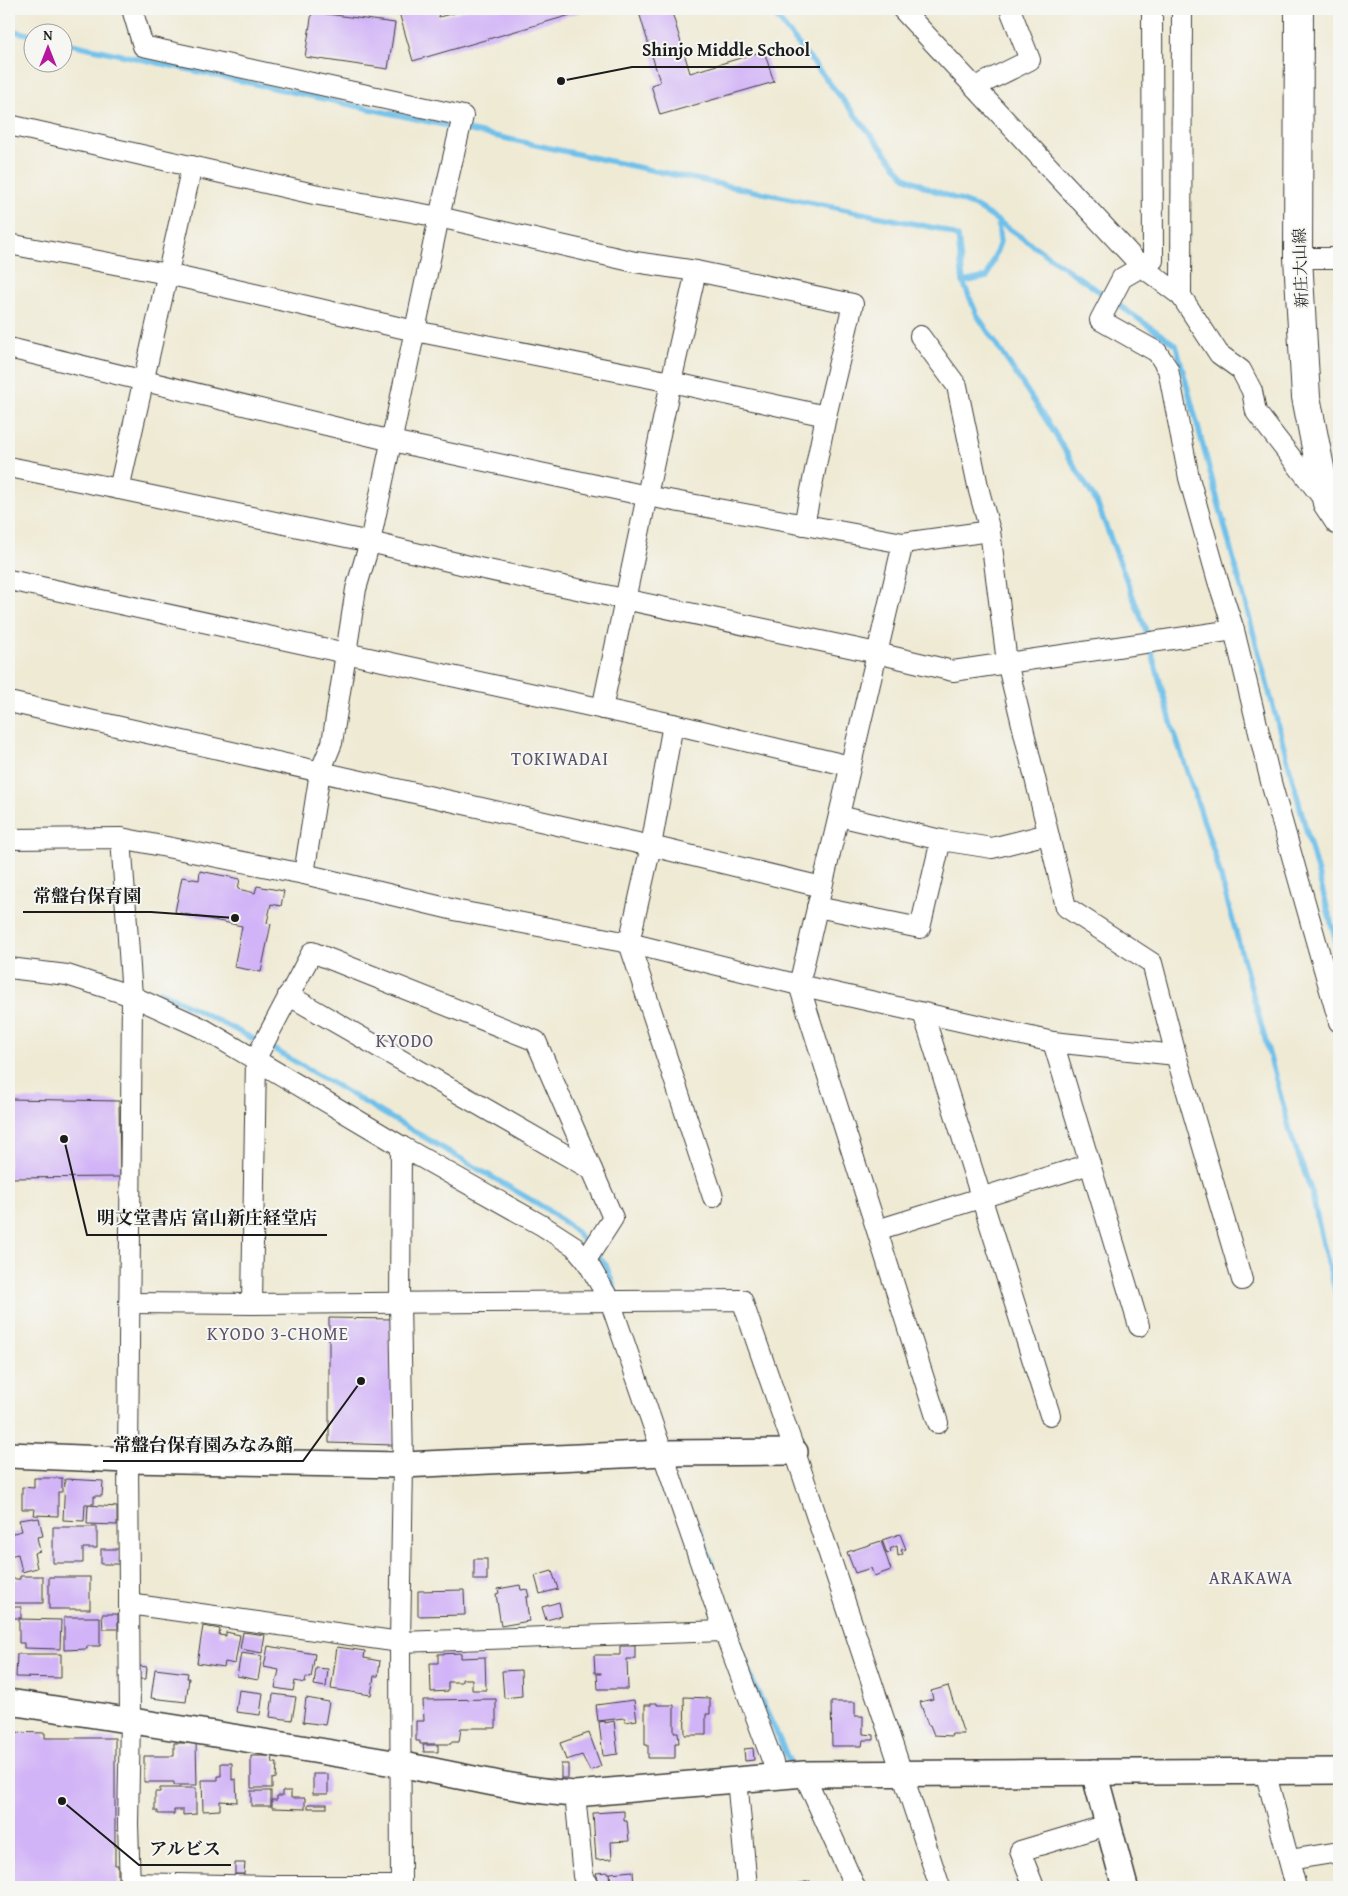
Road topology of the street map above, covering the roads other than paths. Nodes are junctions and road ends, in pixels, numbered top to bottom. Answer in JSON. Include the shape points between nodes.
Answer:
{"nodes":[{"id":1,"x":132,"y":9,"type":"edge"},
{"id":2,"x":902,"y":9,"type":"edge"},
{"id":3,"x":1010,"y":9,"type":"edge"},
{"id":4,"x":1152,"y":9,"type":"edge"},
{"id":5,"x":1182,"y":9,"type":"edge"},
{"id":6,"x":1298,"y":9,"type":"edge"},
{"id":7,"x":975,"y":87,"type":"junction"},
{"id":8,"x":9,"y":125,"type":"edge"},
{"id":9,"x":192,"y":166,"type":"junction"},
{"id":10,"x":439,"y":217,"type":"junction"},
{"id":11,"x":9,"y":244,"type":"edge"},
{"id":12,"x":1298,"y":258,"type":"junction"},
{"id":13,"x":1339,"y":258,"type":"edge"},
{"id":14,"x":1141,"y":266,"type":"junction"},
{"id":15,"x":696,"y":271,"type":"junction"},
{"id":16,"x":168,"y":274,"type":"junction"},
{"id":17,"x":1181,"y":296,"type":"junction"},
{"id":18,"x":415,"y":331,"type":"junction"},
{"id":19,"x":920,"y":336,"type":"dead end"},
{"id":20,"x":9,"y":348,"type":"edge"},
{"id":21,"x":144,"y":380,"type":"junction"},
{"id":22,"x":670,"y":382,"type":"junction"},
{"id":23,"x":826,"y":416,"type":"junction"},
{"id":24,"x":392,"y":441,"type":"junction"},
{"id":25,"x":9,"y":468,"type":"edge"},
{"id":26,"x":119,"y":489,"type":"junction"},
{"id":27,"x":647,"y":496,"type":"junction"},
{"id":28,"x":1333,"y":512,"type":"edge"},
{"id":29,"x":804,"y":525,"type":"junction"},
{"id":30,"x":990,"y":532,"type":"junction"},
{"id":31,"x":370,"y":542,"type":"junction"},
{"id":32,"x":903,"y":542,"type":"junction"},
{"id":33,"x":9,"y":580,"type":"edge"},
{"id":34,"x":624,"y":598,"type":"junction"},
{"id":35,"x":1234,"y":630,"type":"junction"},
{"id":36,"x":877,"y":653,"type":"junction"},
{"id":37,"x":346,"y":654,"type":"junction"},
{"id":38,"x":1007,"y":662,"type":"junction"},
{"id":39,"x":9,"y":702,"type":"edge"},
{"id":40,"x":602,"y":709,"type":"junction"},
{"id":41,"x":673,"y":724,"type":"junction"},
{"id":42,"x":850,"y":766,"type":"junction"},
{"id":43,"x":320,"y":772,"type":"junction"},
{"id":44,"x":839,"y":816,"type":"junction"},
{"id":45,"x":1048,"y":834,"type":"junction"},
{"id":46,"x":121,"y":838,"type":"junction"},
{"id":47,"x":9,"y":839,"type":"edge"},
{"id":48,"x":941,"y":840,"type":"junction"},
{"id":49,"x":651,"y":846,"type":"junction"},
{"id":50,"x":304,"y":874,"type":"junction"},
{"id":51,"x":822,"y":887,"type":"junction"},
{"id":52,"x":817,"y":907,"type":"junction"},
{"id":53,"x":629,"y":943,"type":"junction"},
{"id":54,"x":9,"y":968,"type":"edge"},
{"id":55,"x":799,"y":985,"type":"junction"},
{"id":56,"x":288,"y":995,"type":"junction"},
{"id":57,"x":132,"y":996,"type":"junction"},
{"id":58,"x":923,"y":1014,"type":"junction"},
{"id":59,"x":1339,"y":1022,"type":"edge"},
{"id":60,"x":1053,"y":1042,"type":"junction"},
{"id":61,"x":1176,"y":1055,"type":"junction"},
{"id":62,"x":256,"y":1058,"type":"junction"},
{"id":63,"x":401,"y":1146,"type":"junction"},
{"id":64,"x":1090,"y":1164,"type":"junction"},
{"id":65,"x":592,"y":1170,"type":"junction"},
{"id":66,"x":713,"y":1197,"type":"dead end"},
{"id":67,"x":981,"y":1197,"type":"junction"},
{"id":68,"x":877,"y":1230,"type":"junction"},
{"id":69,"x":586,"y":1260,"type":"junction"},
{"id":70,"x":1242,"y":1280,"type":"dead end"},
{"id":71,"x":400,"y":1302,"type":"junction"},
{"id":72,"x":610,"y":1302,"type":"junction"},
{"id":73,"x":129,"y":1303,"type":"junction"},
{"id":74,"x":252,"y":1304,"type":"junction"},
{"id":75,"x":1139,"y":1326,"type":"dead end"},
{"id":76,"x":1050,"y":1415,"type":"dead end"},
{"id":77,"x":938,"y":1422,"type":"dead end"},
{"id":78,"x":795,"y":1452,"type":"junction"},
{"id":79,"x":664,"y":1453,"type":"junction"},
{"id":80,"x":9,"y":1455,"type":"edge"},
{"id":81,"x":128,"y":1460,"type":"junction"},
{"id":82,"x":403,"y":1465,"type":"junction"},
{"id":83,"x":129,"y":1604,"type":"junction"},
{"id":84,"x":724,"y":1631,"type":"junction"},
{"id":85,"x":400,"y":1642,"type":"junction"},
{"id":86,"x":9,"y":1702,"type":"edge"},
{"id":87,"x":130,"y":1720,"type":"junction"},
{"id":88,"x":402,"y":1765,"type":"junction"},
{"id":89,"x":1265,"y":1771,"type":"junction"},
{"id":90,"x":1339,"y":1771,"type":"edge"},
{"id":91,"x":1094,"y":1772,"type":"junction"},
{"id":92,"x":902,"y":1773,"type":"junction"},
{"id":93,"x":804,"y":1774,"type":"junction"},
{"id":94,"x":778,"y":1776,"type":"junction"},
{"id":95,"x":737,"y":1779,"type":"junction"},
{"id":96,"x":575,"y":1794,"type":"junction"},
{"id":97,"x":1107,"y":1825,"type":"junction"},
{"id":98,"x":1339,"y":1852,"type":"edge"},
{"id":99,"x":1289,"y":1860,"type":"junction"},
{"id":100,"x":130,"y":1885,"type":"edge"},
{"id":101,"x":401,"y":1886,"type":"edge"},
{"id":102,"x":590,"y":1887,"type":"edge"},
{"id":103,"x":747,"y":1887,"type":"edge"},
{"id":104,"x":855,"y":1887,"type":"edge"},
{"id":105,"x":940,"y":1887,"type":"edge"},
{"id":106,"x":1034,"y":1887,"type":"edge"},
{"id":107,"x":1125,"y":1887,"type":"edge"},
{"id":108,"x":1296,"y":1887,"type":"edge"}],
"edges":[{"from":1,"to":10,"type":"street","via":[[143,46],[463,116]]},
{"from":2,"to":7,"type":"street"},
{"from":3,"to":7,"type":"street","via":[[1030,60]]},
{"from":4,"to":14,"type":"street","via":[[1153,260]]},
{"from":5,"to":17,"type":"street"},
{"from":6,"to":12,"type":"main road","name":"新庄大山線"},
{"from":7,"to":14,"type":"street"},
{"from":8,"to":9,"type":"street"},
{"from":9,"to":10,"type":"street","via":[[314,194]]},
{"from":9,"to":16,"type":"street"},
{"from":10,"to":15,"type":"street","via":[[635,262]]},
{"from":10,"to":18,"type":"street"},
{"from":11,"to":16,"type":"street"},
{"from":12,"to":13,"type":"street"},
{"from":12,"to":28,"type":"main road","name":"新庄大山線","via":[[1306,397]]},
{"from":14,"to":17,"type":"street"},
{"from":14,"to":35,"type":"street","via":[[1122,278],[1100,320],[1158,352],[1168,369],[1190,478]]},
{"from":15,"to":22,"type":"street"},
{"from":15,"to":23,"type":"street","via":[[853,304]]},
{"from":16,"to":18,"type":"street"},
{"from":16,"to":21,"type":"street"},
{"from":17,"to":28,"type":"street","via":[[1219,354],[1241,370],[1252,391],[1256,412]]},
{"from":18,"to":22,"type":"street"},
{"from":18,"to":24,"type":"street"},
{"from":19,"to":30,"type":"street","via":[[957,386],[978,491]]},
{"from":20,"to":21,"type":"street"},
{"from":21,"to":24,"type":"street"},
{"from":21,"to":26,"type":"street"},
{"from":22,"to":23,"type":"street"},
{"from":22,"to":27,"type":"street"},
{"from":23,"to":29,"type":"street"},
{"from":24,"to":27,"type":"street"},
{"from":24,"to":31,"type":"street"},
{"from":25,"to":26,"type":"street"},
{"from":26,"to":31,"type":"street"},
{"from":27,"to":29,"type":"street"},
{"from":27,"to":34,"type":"street"},
{"from":29,"to":32,"type":"street"},
{"from":30,"to":32,"type":"street"},
{"from":30,"to":38,"type":"street"},
{"from":31,"to":34,"type":"street"},
{"from":31,"to":37,"type":"street","via":[[356,589]]},
{"from":32,"to":36,"type":"street"},
{"from":33,"to":37,"type":"street"},
{"from":34,"to":36,"type":"street"},
{"from":34,"to":40,"type":"street"},
{"from":35,"to":38,"type":"street"},
{"from":35,"to":59,"type":"street","via":[[1272,786]]},
{"from":36,"to":38,"type":"street","via":[[953,671]]},
{"from":36,"to":42,"type":"street"},
{"from":37,"to":40,"type":"street"},
{"from":37,"to":43,"type":"street","via":[[332,744]]},
{"from":38,"to":45,"type":"street"},
{"from":39,"to":43,"type":"street"},
{"from":40,"to":41,"type":"street"},
{"from":41,"to":42,"type":"street"},
{"from":41,"to":49,"type":"street"},
{"from":42,"to":44,"type":"street"},
{"from":43,"to":49,"type":"street"},
{"from":43,"to":50,"type":"street"},
{"from":44,"to":48,"type":"street"},
{"from":44,"to":51,"type":"street"},
{"from":45,"to":48,"type":"street","via":[[992,848]]},
{"from":45,"to":61,"type":"street","via":[[1066,907],[1152,963]]},
{"from":46,"to":47,"type":"street"},
{"from":46,"to":50,"type":"street"},
{"from":46,"to":57,"type":"street"},
{"from":48,"to":52,"type":"street","via":[[920,928]]},
{"from":49,"to":51,"type":"street"},
{"from":49,"to":53,"type":"street"},
{"from":50,"to":53,"type":"street","via":[[459,911]]},
{"from":51,"to":52,"type":"street"},
{"from":52,"to":55,"type":"street"},
{"from":53,"to":55,"type":"street"},
{"from":53,"to":66,"type":"street"},
{"from":54,"to":57,"type":"street","via":[[67,975]]},
{"from":55,"to":58,"type":"street"},
{"from":55,"to":68,"type":"street"},
{"from":56,"to":62,"type":"street"},
{"from":56,"to":65,"type":"street"},
{"from":56,"to":65,"type":"street","via":[[312,952],[536,1041]]},
{"from":57,"to":62,"type":"street","via":[[202,1028]]},
{"from":57,"to":73,"type":"street"},
{"from":58,"to":60,"type":"street"},
{"from":58,"to":67,"type":"street"},
{"from":60,"to":61,"type":"street"},
{"from":60,"to":64,"type":"street"},
{"from":61,"to":70,"type":"street"},
{"from":62,"to":63,"type":"street"},
{"from":62,"to":74,"type":"street"},
{"from":63,"to":69,"type":"street","via":[[543,1226],[574,1246]]},
{"from":63,"to":71,"type":"street"},
{"from":64,"to":67,"type":"street"},
{"from":64,"to":75,"type":"street"},
{"from":65,"to":69,"type":"street","via":[[614,1218]]},
{"from":67,"to":68,"type":"street"},
{"from":67,"to":76,"type":"street"},
{"from":68,"to":77,"type":"street"},
{"from":69,"to":72,"type":"street"},
{"from":71,"to":72,"type":"street"},
{"from":71,"to":74,"type":"street"},
{"from":71,"to":82,"type":"street"},
{"from":72,"to":78,"type":"street","via":[[742,1300]]},
{"from":72,"to":79,"type":"street"},
{"from":73,"to":74,"type":"street"},
{"from":73,"to":81,"type":"street"},
{"from":78,"to":79,"type":"street"},
{"from":78,"to":92,"type":"street"},
{"from":79,"to":82,"type":"street"},
{"from":79,"to":84,"type":"street"},
{"from":80,"to":81,"type":"street"},
{"from":81,"to":82,"type":"street"},
{"from":81,"to":83,"type":"street"},
{"from":82,"to":85,"type":"street"},
{"from":83,"to":85,"type":"street"},
{"from":83,"to":87,"type":"street"},
{"from":84,"to":85,"type":"street"},
{"from":84,"to":94,"type":"street"},
{"from":85,"to":88,"type":"street"},
{"from":86,"to":87,"type":"street"},
{"from":87,"to":88,"type":"street"},
{"from":87,"to":100,"type":"street"},
{"from":88,"to":96,"type":"street","via":[[543,1792]]},
{"from":88,"to":101,"type":"street"},
{"from":89,"to":90,"type":"street"},
{"from":89,"to":91,"type":"street"},
{"from":89,"to":99,"type":"street"},
{"from":91,"to":92,"type":"street"},
{"from":91,"to":97,"type":"street"},
{"from":92,"to":93,"type":"street"},
{"from":92,"to":105,"type":"street"},
{"from":93,"to":94,"type":"street"},
{"from":93,"to":104,"type":"street"},
{"from":94,"to":95,"type":"street"},
{"from":95,"to":96,"type":"street"},
{"from":95,"to":103,"type":"street"},
{"from":96,"to":102,"type":"street","via":[[583,1876]]},
{"from":97,"to":106,"type":"street","via":[[1020,1851]]},
{"from":97,"to":107,"type":"street"},
{"from":98,"to":99,"type":"street"},
{"from":99,"to":108,"type":"street"},
{"from":100,"to":101,"type":"street"}]}
